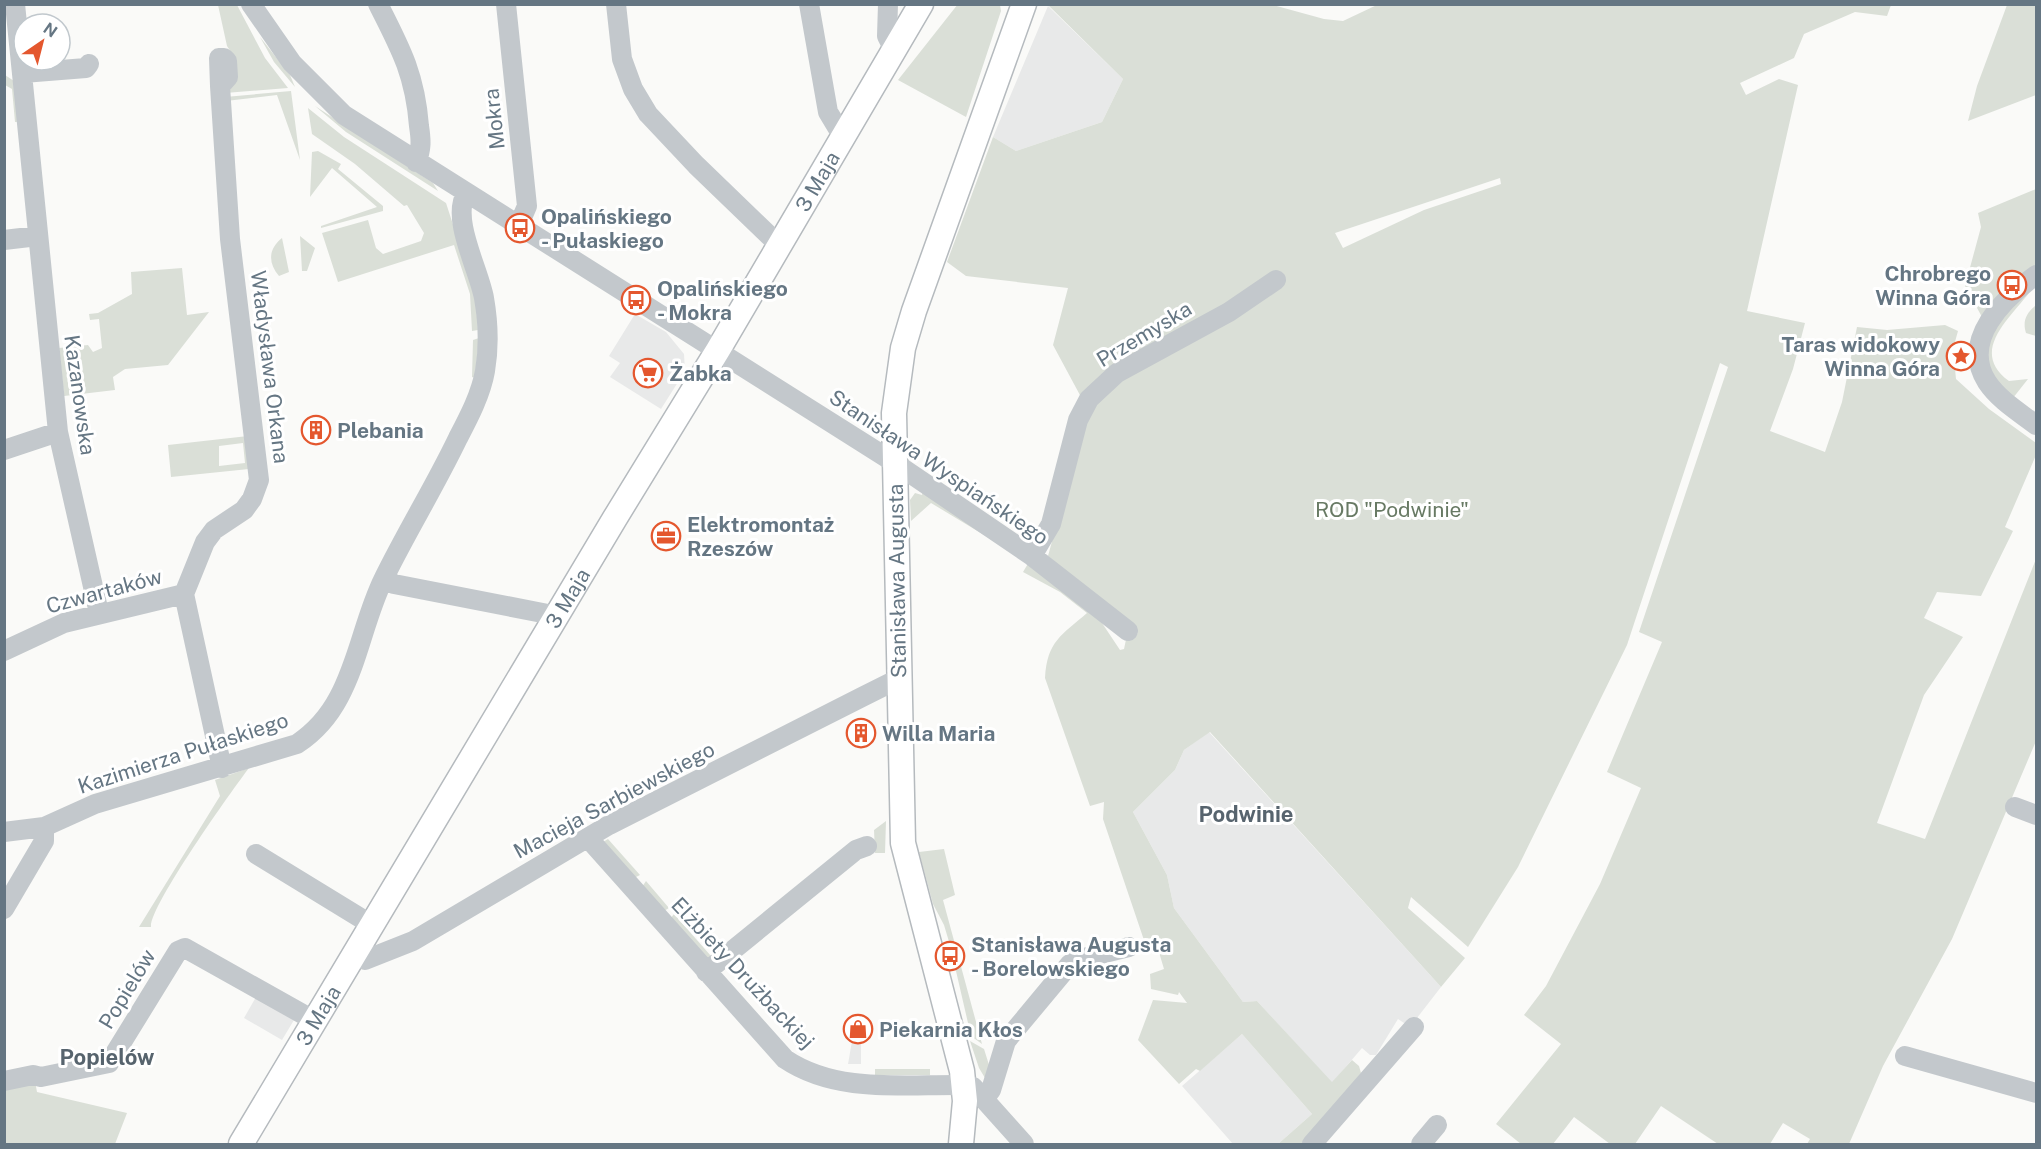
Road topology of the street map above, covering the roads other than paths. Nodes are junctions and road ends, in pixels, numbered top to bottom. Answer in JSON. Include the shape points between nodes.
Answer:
{"nodes":[{"id":1,"x":251,"y":4,"type":"edge"},
{"id":2,"x":378,"y":4,"type":"edge"},
{"id":3,"x":506,"y":4,"type":"edge"},
{"id":4,"x":616,"y":4,"type":"edge"},
{"id":5,"x":809,"y":4,"type":"edge"},
{"id":6,"x":888,"y":4,"type":"edge"},
{"id":7,"x":921,"y":4,"type":"edge"},
{"id":8,"x":937,"y":4,"type":"edge"},
{"id":9,"x":1024,"y":4,"type":"edge"},
{"id":10,"x":895,"y":52,"type":"junction"},
{"id":11,"x":89,"y":64,"type":"dead end"},
{"id":12,"x":72,"y":68,"type":"edge"},
{"id":13,"x":16,"y":72,"type":"edge"},
{"id":14,"x":220,"y":86,"type":"dead end"},
{"id":15,"x":846,"y":134,"type":"junction"},
{"id":16,"x":416,"y":162,"type":"junction"},
{"id":17,"x":466,"y":194,"type":"junction"},
{"id":18,"x":518,"y":226,"type":"junction"},
{"id":19,"x":38,"y":236,"type":"junction"},
{"id":20,"x":4,"y":240,"type":"edge"},
{"id":21,"x":779,"y":245,"type":"junction"},
{"id":22,"x":2036,"y":278,"type":"edge"},
{"id":23,"x":1276,"y":280,"type":"dead end"},
{"id":24,"x":718,"y":351,"type":"junction"},
{"id":25,"x":2037,"y":425,"type":"edge"},
{"id":26,"x":58,"y":432,"type":"junction"},
{"id":27,"x":4,"y":450,"type":"edge"},
{"id":28,"x":895,"y":463,"type":"junction"},
{"id":29,"x":1032,"y":556,"type":"junction"},
{"id":30,"x":384,"y":579,"type":"junction"},
{"id":31,"x":184,"y":594,"type":"junction"},
{"id":32,"x":99,"y":613,"type":"junction"},
{"id":33,"x":558,"y":616,"type":"junction"},
{"id":34,"x":1128,"y":631,"type":"dead end"},
{"id":35,"x":4,"y":651,"type":"edge"},
{"id":36,"x":898,"y":683,"type":"junction"},
{"id":37,"x":222,"y":768,"type":"junction"},
{"id":38,"x":2015,"y":807,"type":"dead end"},
{"id":39,"x":2037,"y":815,"type":"edge"},
{"id":40,"x":44,"y":827,"type":"junction"},
{"id":41,"x":4,"y":832,"type":"edge"},
{"id":42,"x":588,"y":838,"type":"junction"},
{"id":43,"x":867,"y":846,"type":"dead end"},
{"id":44,"x":256,"y":854,"type":"dead end"},
{"id":45,"x":4,"y":909,"type":"edge"},
{"id":46,"x":372,"y":925,"type":"junction"},
{"id":47,"x":1129,"y":947,"type":"dead end"},
{"id":48,"x":356,"y":954,"type":"junction"},
{"id":49,"x":706,"y":972,"type":"junction"},
{"id":50,"x":315,"y":1022,"type":"junction"},
{"id":51,"x":1414,"y":1028,"type":"dead end"},
{"id":52,"x":1905,"y":1056,"type":"dead end"},
{"id":53,"x":4,"y":1081,"type":"edge"},
{"id":54,"x":964,"y":1085,"type":"junction"},
{"id":55,"x":2037,"y":1093,"type":"edge"},
{"id":56,"x":985,"y":1098,"type":"junction"},
{"id":57,"x":996,"y":1115,"type":"junction"},
{"id":58,"x":1437,"y":1125,"type":"dead end"},
{"id":59,"x":962,"y":1136,"type":"edge"},
{"id":60,"x":242,"y":1144,"type":"edge"},
{"id":61,"x":1024,"y":1144,"type":"edge"},
{"id":62,"x":1312,"y":1144,"type":"edge"},
{"id":63,"x":1421,"y":1144,"type":"edge"}],
"edges":[{"from":1,"to":16,"type":"street","name":"Stanisława Wyspiańskiego","via":[[279,47],[314,88],[344,115]]},
{"from":2,"to":16,"type":"street","via":[[410,69],[417,93],[421,147]]},
{"from":3,"to":18,"type":"street","name":"Mokra","via":[[527,206]]},
{"from":4,"to":21,"type":"street","via":[[622,59],[648,114]]},
{"from":5,"to":15,"type":"street","via":[[828,112],[837,128]]},
{"from":6,"to":10,"type":"street","via":[[887,36]]},
{"from":7,"to":10,"type":"main road","name":"3 Maja"},
{"from":8,"to":10,"type":"main road","name":"3 Maja"},
{"from":9,"to":28,"type":"main road","name":"Stanisława Augusta","via":[[909,328],[896,388]]},
{"from":10,"to":15,"type":"main road","name":"3 Maja"},
{"from":11,"to":12,"type":"street","via":[[86,68]]},
{"from":13,"to":19,"type":"street","name":"Kazanowska"},
{"from":14,"to":31,"type":"street","name":"Władysława Orkana","via":[[230,239],[259,480],[244,510],[214,530],[205,542]]},
{"from":15,"to":21,"type":"main road","name":"3 Maja"},
{"from":16,"to":17,"type":"street","name":"Stanisława Wyspiańskiego"},
{"from":17,"to":18,"type":"street","name":"Stanisława Wyspiańskiego"},
{"from":17,"to":30,"type":"street","name":"Kazimierza Pułaskiego","via":[[461,215],[484,299],[485,371],[475,403],[449,457]]},
{"from":18,"to":24,"type":"street","name":"Stanisława Wyspiańskiego"},
{"from":19,"to":20,"type":"street"},
{"from":19,"to":26,"type":"street","name":"Kazanowska"},
{"from":21,"to":24,"type":"main road","name":"3 Maja"},
{"from":22,"to":25,"type":"street","via":[[2005,302],[1987,323],[1978,360],[1988,384]]},
{"from":23,"to":29,"type":"street","name":"Przemyska","via":[[1229,312],[1117,373],[1089,399],[1078,420],[1051,524]]},
{"from":24,"to":28,"type":"street","name":"Stanisława Wyspiańskiego"},
{"from":24,"to":33,"type":"main road","name":"3 Maja"},
{"from":26,"to":27,"type":"street"},
{"from":26,"to":32,"type":"street","name":"Kazanowska"},
{"from":28,"to":29,"type":"street","name":"Stanisława Wyspiańskiego"},
{"from":28,"to":36,"type":"main road","name":"Stanisława Augusta"},
{"from":29,"to":34,"type":"street","name":"Stanisława Wyspiańskiego"},
{"from":30,"to":33,"type":"street"},
{"from":30,"to":37,"type":"street","name":"Kazimierza Pułaskiego","via":[[346,682],[318,727],[286,749]]},
{"from":31,"to":32,"type":"street","name":"Czwartaków"},
{"from":31,"to":37,"type":"street"},
{"from":32,"to":35,"type":"street","name":"Czwartaków","via":[[64,623]]},
{"from":33,"to":46,"type":"main road","name":"3 Maja"},
{"from":36,"to":42,"type":"street","name":"Macieja Sarbiewskiego","via":[[864,696]]},
{"from":36,"to":54,"type":"main road","name":"Stanisława Augusta","via":[[903,843]]},
{"from":37,"to":40,"type":"street","name":"Kazimierza Pułaskiego","via":[[95,804]]},
{"from":38,"to":39,"type":"street"},
{"from":40,"to":41,"type":"street","name":"Kazimierza Pułaskiego"},
{"from":40,"to":45,"type":"street","via":[[44,841]]},
{"from":42,"to":48,"type":"street","name":"Macieja Sarbiewskiego","via":[[413,941],[365,960]]},
{"from":42,"to":49,"type":"street","name":"Elżbiety Drużbackiej"},
{"from":43,"to":49,"type":"street","via":[[856,850]]},
{"from":44,"to":46,"type":"street"},
{"from":46,"to":48,"type":"main road","name":"3 Maja"},
{"from":47,"to":56,"type":"street","via":[[1070,964],[1006,1041]]},
{"from":48,"to":50,"type":"main road","name":"3 Maja"},
{"from":49,"to":54,"type":"street","name":"Elżbiety Drużbackiej","via":[[784,1059],[805,1073],[858,1084]]},
{"from":50,"to":53,"type":"street","name":"Popielów","via":[[185,948],[178,951],[109,1063]]},
{"from":50,"to":60,"type":"main road","name":"3 Maja"},
{"from":51,"to":62,"type":"street"},
{"from":52,"to":55,"type":"street"},
{"from":54,"to":56,"type":"street"},
{"from":54,"to":59,"type":"main road","name":"Stanisława Augusta"},
{"from":56,"to":57,"type":"street"},
{"from":57,"to":59,"type":"street","via":[[982,1111],[974,1114]]},
{"from":57,"to":61,"type":"street"},
{"from":58,"to":63,"type":"street"}]}
